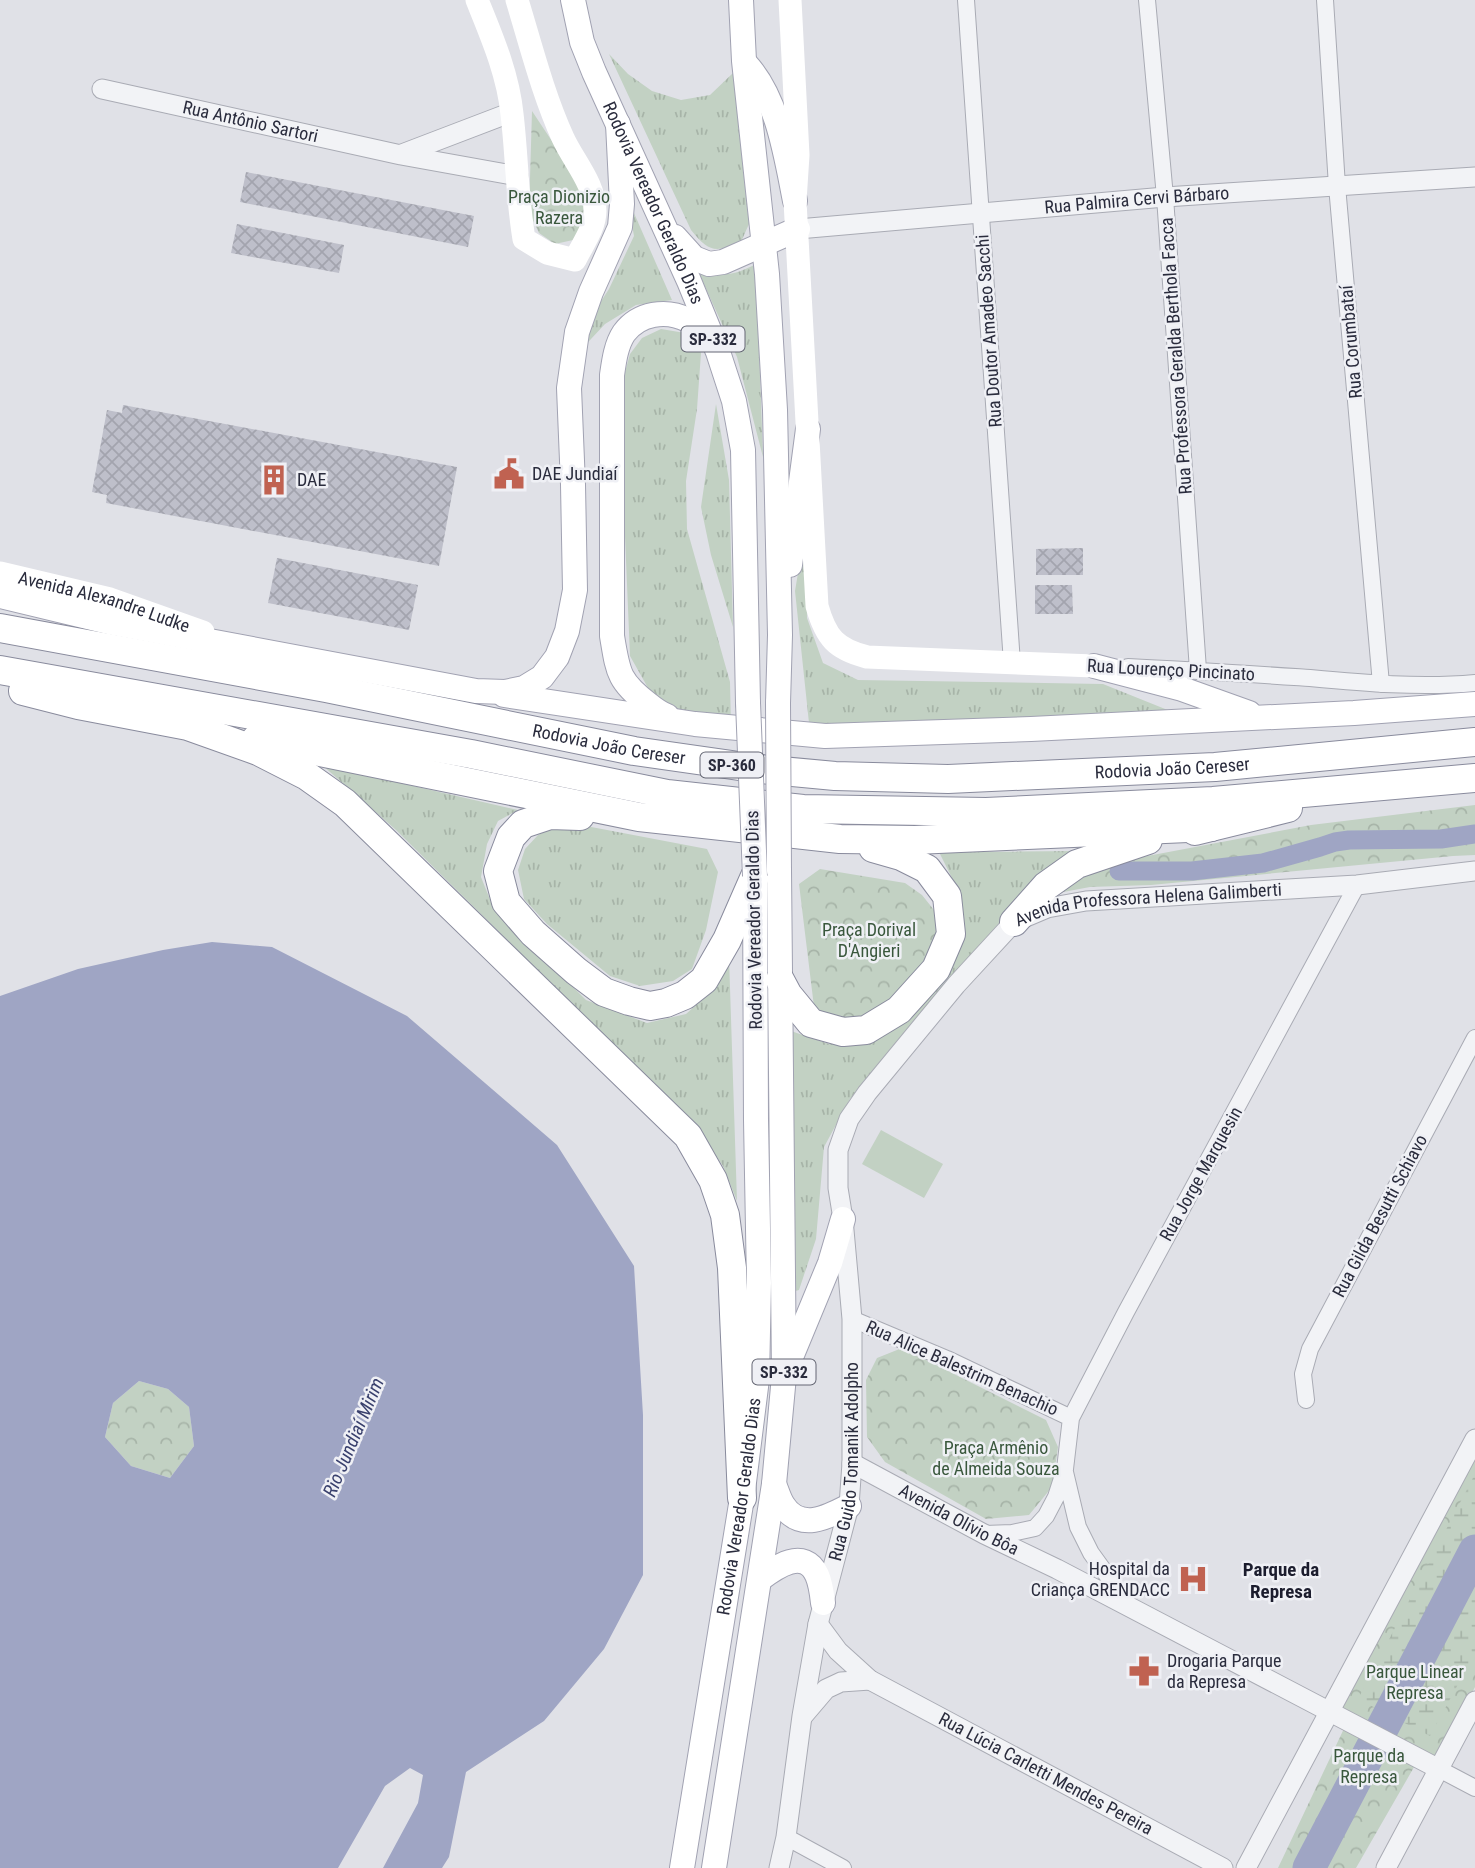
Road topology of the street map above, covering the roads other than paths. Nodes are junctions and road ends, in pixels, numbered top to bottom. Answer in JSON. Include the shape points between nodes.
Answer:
{"nodes":[{"id":1,"x":477,"y":0,"type":"edge"},
{"id":2,"x":517,"y":0,"type":"edge"},
{"id":3,"x":573,"y":0,"type":"edge"},
{"id":4,"x":741,"y":0,"type":"edge"},
{"id":5,"x":790,"y":0,"type":"edge"},
{"id":6,"x":965,"y":0,"type":"edge"},
{"id":7,"x":1147,"y":0,"type":"edge"},
{"id":8,"x":1325,"y":0,"type":"edge"},
{"id":9,"x":744,"y":61,"type":"junction"},
{"id":10,"x":103,"y":89,"type":"dead end"},
{"id":11,"x":512,"y":112,"type":"junction"},
{"id":12,"x":618,"y":124,"type":"junction"},
{"id":13,"x":401,"y":155,"type":"junction"},
{"id":14,"x":518,"y":176,"type":"junction"},
{"id":15,"x":1475,"y":177,"type":"edge"},
{"id":16,"x":1337,"y":186,"type":"junction"},
{"id":17,"x":1166,"y":197,"type":"junction"},
{"id":18,"x":795,"y":201,"type":"junction"},
{"id":19,"x":980,"y":212,"type":"junction"},
{"id":20,"x":663,"y":223,"type":"junction"},
{"id":21,"x":797,"y":229,"type":"junction"},
{"id":22,"x":764,"y":243,"type":"junction"},
{"id":23,"x":711,"y":335,"type":"junction"},
{"id":24,"x":808,"y":429,"type":"junction"},
{"id":25,"x":0,"y":573,"type":"edge"},
{"id":26,"x":0,"y":596,"type":"edge"},
{"id":27,"x":0,"y":628,"type":"edge"},
{"id":28,"x":780,"y":635,"type":"junction"},
{"id":29,"x":249,"y":648,"type":"junction"},
{"id":30,"x":1012,"y":663,"type":"junction"},
{"id":31,"x":1094,"y":666,"type":"junction"},
{"id":32,"x":0,"y":670,"type":"edge"},
{"id":33,"x":1198,"y":670,"type":"junction"},
{"id":34,"x":1475,"y":682,"type":"edge"},
{"id":35,"x":1381,"y":684,"type":"junction"},
{"id":36,"x":0,"y":685,"type":"edge"},
{"id":37,"x":476,"y":691,"type":"junction"},
{"id":38,"x":1475,"y":704,"type":"edge"},
{"id":39,"x":1263,"y":717,"type":"junction"},
{"id":40,"x":695,"y":724,"type":"junction"},
{"id":41,"x":188,"y":726,"type":"junction"},
{"id":42,"x":1475,"y":742,"type":"edge"},
{"id":43,"x":1475,"y":778,"type":"edge"},
{"id":44,"x":1371,"y":788,"type":"junction"},
{"id":45,"x":639,"y":817,"type":"junction"},
{"id":46,"x":1211,"y":827,"type":"junction"},
{"id":47,"x":840,"y":839,"type":"junction"},
{"id":48,"x":1475,"y":872,"type":"edge"},
{"id":49,"x":767,"y":873,"type":"junction"},
{"id":50,"x":1357,"y":885,"type":"junction"},
{"id":51,"x":1014,"y":922,"type":"junction"},
{"id":52,"x":780,"y":980,"type":"junction"},
{"id":53,"x":1475,"y":1038,"type":"edge"},
{"id":54,"x":889,"y":1067,"type":"joint"},
{"id":55,"x":843,"y":1219,"type":"junction"},
{"id":56,"x":852,"y":1319,"type":"junction"},
{"id":57,"x":784,"y":1376,"type":"junction"},
{"id":58,"x":1306,"y":1400,"type":"dead end"},
{"id":59,"x":1071,"y":1418,"type":"junction"},
{"id":60,"x":1475,"y":1439,"type":"edge"},
{"id":61,"x":852,"y":1463,"type":"junction"},
{"id":62,"x":1065,"y":1469,"type":"junction"},
{"id":63,"x":774,"y":1484,"type":"junction"},
{"id":64,"x":742,"y":1498,"type":"junction"},
{"id":65,"x":849,"y":1506,"type":"junction"},
{"id":66,"x":984,"y":1534,"type":"junction"},
{"id":67,"x":760,"y":1579,"type":"junction"},
{"id":68,"x":1131,"y":1608,"type":"junction"},
{"id":69,"x":821,"y":1613,"type":"junction"},
{"id":70,"x":870,"y":1680,"type":"junction"},
{"id":71,"x":1475,"y":1701,"type":"edge"},
{"id":72,"x":1330,"y":1712,"type":"junction"},
{"id":73,"x":802,"y":1717,"type":"junction"},
{"id":74,"x":1439,"y":1769,"type":"junction"},
{"id":75,"x":1475,"y":1788,"type":"edge"},
{"id":76,"x":786,"y":1837,"type":"junction"},
{"id":77,"x":682,"y":1868,"type":"edge"},
{"id":78,"x":714,"y":1868,"type":"edge"},
{"id":79,"x":779,"y":1868,"type":"edge"},
{"id":80,"x":843,"y":1868,"type":"edge"},
{"id":81,"x":1223,"y":1868,"type":"edge"},
{"id":82,"x":1247,"y":1868,"type":"edge"},
{"id":83,"x":1386,"y":1868,"type":"edge"}],
"edges":[{"from":1,"to":11,"type":"main road","via":[[503,67]]},
{"from":2,"to":14,"type":"main road","via":[[563,140],[593,193],[595,222],[575,260],[547,253],[524,239]]},
{"from":3,"to":12,"type":"main road","name":"Rodovia Vereador Geraldo Dias","number":"SP-332","via":[[582,42]]},
{"from":4,"to":9,"type":"main road","name":"Rodovia Vereador Geraldo Dias","number":"SP-332"},
{"from":5,"to":18,"type":"main road","via":[[798,155]]},
{"from":6,"to":19,"type":"street","name":"Rua Doutor Amadeo Sacchi"},
{"from":7,"to":17,"type":"street","name":"Rua Professora Geralda Berthola Facca"},
{"from":8,"to":16,"type":"street","name":"Rua Corumbataí"},
{"from":9,"to":18,"type":"main road","via":[[770,101]]},
{"from":9,"to":22,"type":"main road","name":"Rodovia Vereador Geraldo Dias","number":"SP-332"},
{"from":10,"to":13,"type":"street","name":"Rua Antônio Sartori"},
{"from":11,"to":13,"type":"street"},
{"from":11,"to":14,"type":"main road"},
{"from":12,"to":20,"type":"main road","name":"Rodovia Vereador Geraldo Dias","number":"SP-332"},
{"from":12,"to":37,"type":"main road","via":[[620,227],[577,332],[569,388],[575,590],[567,631],[557,657],[542,677],[524,688]]},
{"from":13,"to":14,"type":"street","name":"Rua Antônio Sartori"},
{"from":15,"to":16,"type":"street","name":"Rua Palmira Cervi Bárbaro"},
{"from":16,"to":17,"type":"street","name":"Rua Palmira Cervi Bárbaro"},
{"from":16,"to":35,"type":"street","name":"Rua Corumbataí"},
{"from":17,"to":19,"type":"street","name":"Rua Palmira Cervi Bárbaro"},
{"from":17,"to":33,"type":"street","name":"Rua Professora Geralda Berthola Facca"},
{"from":18,"to":21,"type":"main road"},
{"from":19,"to":21,"type":"street","name":"Rua Palmira Cervi Bárbaro"},
{"from":19,"to":30,"type":"street","name":"Rua Doutor Amadeo Sacchi"},
{"from":20,"to":22,"type":"main road","via":[[695,258],[709,264]]},
{"from":20,"to":23,"type":"main road","name":"Rodovia Vereador Geraldo Dias","number":"SP-332"},
{"from":21,"to":22,"type":"main road"},
{"from":21,"to":24,"type":"main road"},
{"from":22,"to":28,"type":"main road","name":"Rodovia Vereador Geraldo Dias","number":"SP-332","via":[[775,410]]},
{"from":23,"to":40,"type":"main road","via":[[688,320],[650,314],[623,334],[612,375],[612,636],[618,668],[627,688],[660,713]]},
{"from":23,"to":49,"type":"main road","name":"Rodovia Vereador Geraldo Dias","number":"SP-332","bridge":true,"via":[[734,401],[743,450],[748,703]]},
{"from":24,"to":28,"type":"main road"},
{"from":24,"to":30,"type":"main road","name":"Rua Lourenço Pincinato","via":[[817,606],[830,638],[867,657]]},
{"from":25,"to":29,"type":"main road","name":"Avenida Alexandre Ludke","via":[[110,599]]},
{"from":26,"to":29,"type":"main road"},
{"from":27,"to":42,"type":"highway","name":"Rodovia João Cereser","number":"SP-360","via":[[634,751],[835,776],[948,779],[1215,767]]},
{"from":28,"to":49,"type":"main road","name":"Rodovia Vereador Geraldo Dias","number":"SP-332","bridge":true},
{"from":29,"to":37,"type":"main road"},
{"from":30,"to":31,"type":"main road","name":"Rua Lourenço Pincinato"},
{"from":31,"to":33,"type":"street","name":"Rua Lourenço Pincinato"},
{"from":31,"to":39,"type":"main road"},
{"from":32,"to":44,"type":"highway","name":"Rodovia João Cereser","number":"SP-360","via":[[471,754],[667,794],[803,809],[986,812]]},
{"from":33,"to":35,"type":"street","name":"Rua Lourenço Pincinato"},
{"from":34,"to":35,"type":"street","name":"Rua Lourenço Pincinato"},
{"from":36,"to":41,"type":"highway"},
{"from":37,"to":40,"type":"main road"},
{"from":38,"to":39,"type":"main road"},
{"from":39,"to":40,"type":"main road","via":[[825,736]]},
{"from":41,"to":45,"type":"highway"},
{"from":41,"to":64,"type":"highway","via":[[258,751],[307,776],[345,803],[688,1136],[713,1180],[725,1215],[732,1268]]},
{"from":43,"to":44,"type":"highway","name":"Rodovia João Cereser","number":"SP-360"},
{"from":44,"to":46,"type":"highway"},
{"from":45,"to":47,"type":"highway"},
{"from":45,"to":49,"type":"highway","via":[[550,814],[523,824],[511,837],[498,871],[506,902],[533,933],[604,992],[649,1006],[685,995],[704,981]]},
{"from":46,"to":47,"type":"highway"},
{"from":46,"to":51,"type":"highway","via":[[1145,841],[1077,864],[1046,886]]},
{"from":47,"to":52,"type":"highway","via":[[901,856],[927,869],[947,896],[951,934],[936,970],[899,1010],[866,1030],[844,1032],[811,1023]]},
{"from":48,"to":50,"type":"street","name":"Avenida Professora Helena Galimberti"},
{"from":49,"to":52,"type":"main road","name":"Rodovia Vereador Geraldo Dias","number":"SP-332"},
{"from":49,"to":64,"type":"main road","name":"Rodovia Vereador Geraldo Dias","number":"SP-332","via":[[756,1120],[757,1379]]},
{"from":50,"to":51,"type":"street","name":"Avenida Professora Helena Galimberti","via":[[1086,901],[1047,908]]},
{"from":50,"to":59,"type":"street","name":"Rua Jorge Marquesin"},
{"from":51,"to":54,"type":"street","name":"Avenida Professora Helena Galimberti"},
{"from":52,"to":57,"type":"main road","name":"Rodovia Vereador Geraldo Dias","number":"SP-332"},
{"from":53,"to":58,"type":"street","name":"Rua Gilda Besutti Schiavo","via":[[1310,1349],[1303,1374]]},
{"from":54,"to":55,"type":"street","name":"Rua Guido Tomanik Adolpho","via":[[849,1119],[838,1150]]},
{"from":55,"to":56,"type":"street","name":"Rua Guido Tomanik Adolpho"},
{"from":55,"to":57,"type":"main road"},
{"from":56,"to":59,"type":"street","name":"Rua Alice Balestrim Benachio"},
{"from":56,"to":61,"type":"street","name":"Rua Guido Tomanik Adolpho"},
{"from":57,"to":63,"type":"main road","name":"Rodovia Vereador Geraldo Dias","number":"SP-332"},
{"from":59,"to":62,"type":"street","name":"Rua Jorge Marquesin"},
{"from":60,"to":72,"type":"street"},
{"from":61,"to":65,"type":"street","name":"Rua Guido Tomanik Adolpho"},
{"from":61,"to":66,"type":"street","name":"Avenida Olívio Bôa"},
{"from":62,"to":66,"type":"street","name":"Rua Jorge Marquesin","via":[[1056,1497],[1035,1528]]},
{"from":62,"to":68,"type":"street","name":"Rua Jorge Marquesin","via":[[1078,1527]]},
{"from":63,"to":65,"type":"main road","via":[[782,1505],[804,1521],[816,1521]]},
{"from":63,"to":67,"type":"main road","name":"Rodovia Vereador Geraldo Dias","number":"SP-332"},
{"from":64,"to":77,"type":"main road","name":"Rodovia Vereador Geraldo Dias","number":"SP-332"},
{"from":65,"to":69,"type":"street","name":"Rua Guido Tomanik Adolpho"},
{"from":66,"to":68,"type":"street","name":"Avenida Olívio Bôa"},
{"from":67,"to":69,"type":"main road","via":[[785,1562],[803,1562],[819,1578]]},
{"from":67,"to":78,"type":"main road","name":"Rodovia Vereador Geraldo Dias","number":"SP-332"},
{"from":68,"to":72,"type":"street","name":"Avenida Olívio Bôa"},
{"from":69,"to":70,"type":"street","name":"Rua Lúcia Carletti Mendes Pereira","via":[[838,1651]]},
{"from":69,"to":73,"type":"street","name":"Rua Guido Tomanik Adolpho"},
{"from":70,"to":73,"type":"street","via":[[841,1682],[825,1689]]},
{"from":70,"to":81,"type":"street","name":"Rua Lúcia Carletti Mendes Pereira"},
{"from":71,"to":74,"type":"street"},
{"from":72,"to":74,"type":"street","name":"Avenida Olívio Bôa"},
{"from":72,"to":82,"type":"street"},
{"from":73,"to":76,"type":"street","name":"Rua Guido Tomanik Adolpho"},
{"from":74,"to":75,"type":"street","name":"Avenida Olívio Bôa"},
{"from":74,"to":83,"type":"street"},
{"from":76,"to":79,"type":"street","name":"Rua Guido Tomanik Adolpho"},
{"from":76,"to":80,"type":"street"}]}
